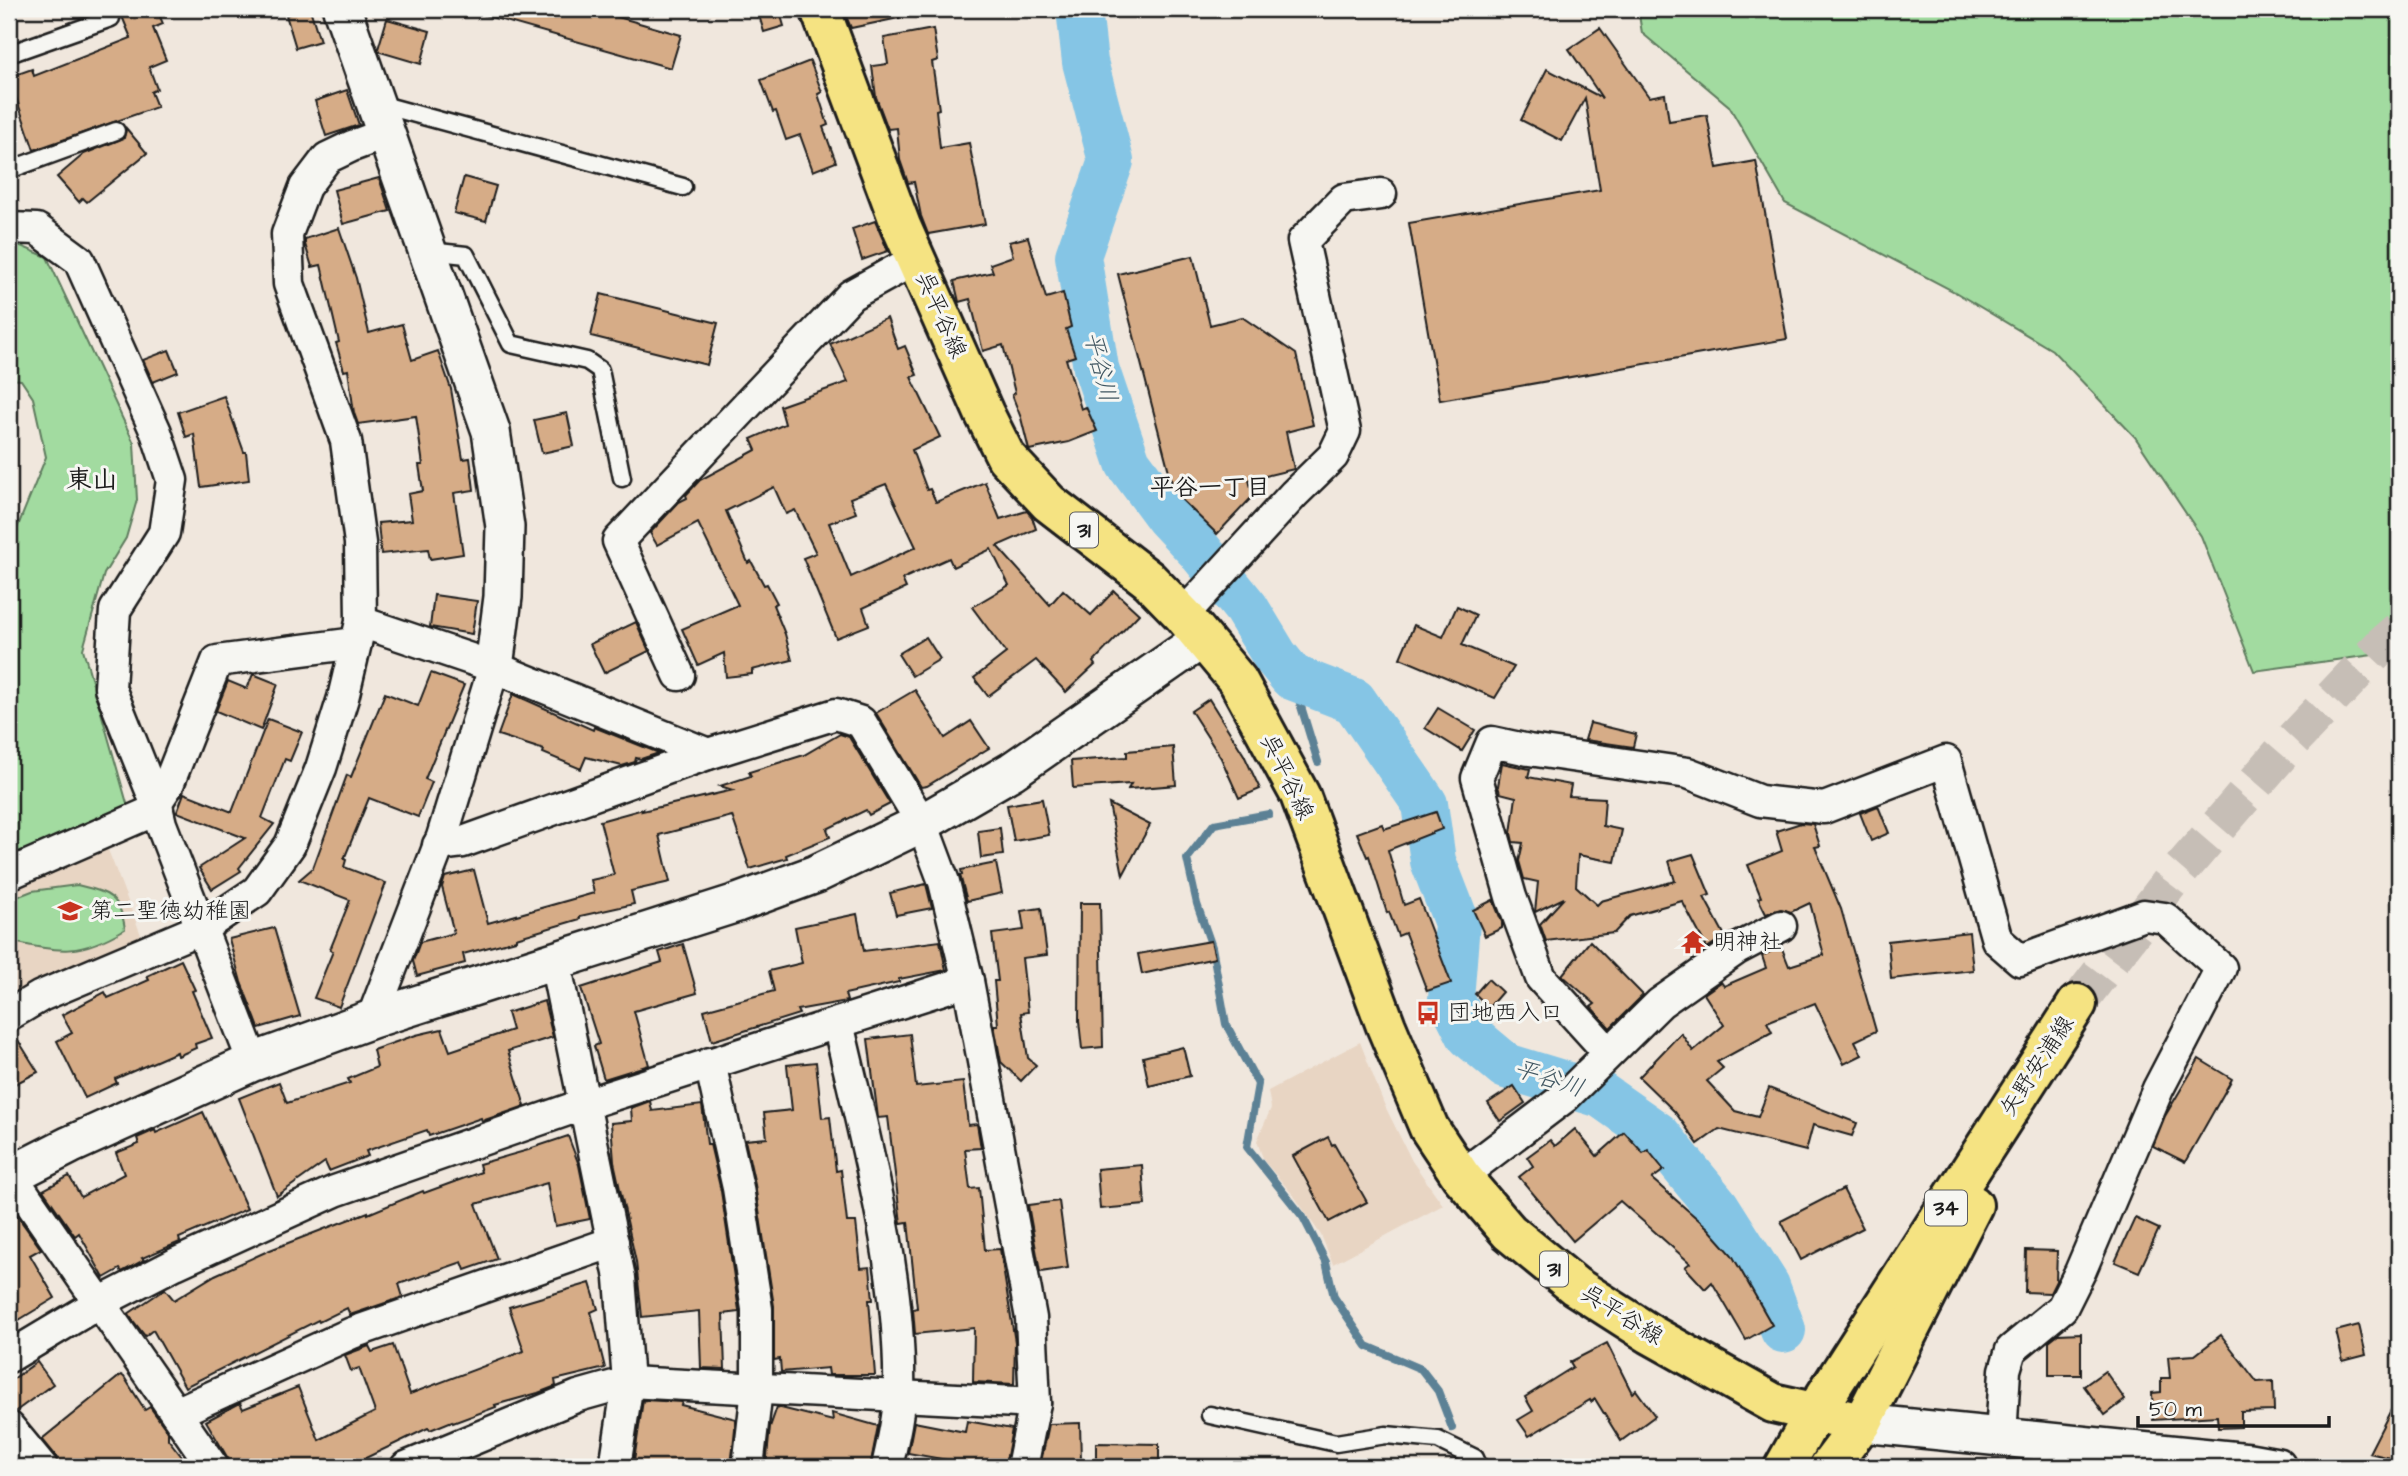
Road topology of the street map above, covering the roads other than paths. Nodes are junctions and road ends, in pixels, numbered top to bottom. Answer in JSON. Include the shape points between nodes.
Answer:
{"nodes":[{"id":1,"x":342,"y":9,"type":"edge"},
{"id":2,"x":820,"y":9,"type":"edge"},
{"id":3,"x":111,"y":18,"type":"dead end"},
{"id":4,"x":9,"y":54,"type":"edge"},
{"id":5,"x":382,"y":118,"type":"junction"},
{"id":6,"x":116,"y":131,"type":"dead end"},
{"id":7,"x":9,"y":168,"type":"edge"},
{"id":8,"x":684,"y":187,"type":"dead end"},
{"id":9,"x":1381,"y":194,"type":"dead end"},
{"id":10,"x":9,"y":228,"type":"edge"},
{"id":11,"x":429,"y":251,"type":"junction"},
{"id":12,"x":916,"y":259,"type":"junction"},
{"id":13,"x":622,"y":478,"type":"dead end"},
{"id":14,"x":1192,"y":627,"type":"junction"},
{"id":15,"x":359,"y":632,"type":"junction"},
{"id":16,"x":494,"y":667,"type":"junction"},
{"id":17,"x":679,"y":675,"type":"dead end"},
{"id":18,"x":708,"y":754,"type":"junction"},
{"id":19,"x":157,"y":806,"type":"junction"},
{"id":20,"x":922,"y":823,"type":"junction"},
{"id":21,"x":439,"y":845,"type":"junction"},
{"id":22,"x":9,"y":874,"type":"edge"},
{"id":23,"x":1781,"y":926,"type":"dead end"},
{"id":24,"x":202,"y":928,"type":"junction"},
{"id":25,"x":555,"y":962,"type":"junction"},
{"id":26,"x":968,"y":981,"type":"junction"},
{"id":27,"x":9,"y":1015,"type":"edge"},
{"id":28,"x":372,"y":1019,"type":"junction"},
{"id":29,"x":838,"y":1023,"type":"junction"},
{"id":30,"x":1608,"y":1052,"type":"junction"},
{"id":31,"x":253,"y":1062,"type":"junction"},
{"id":32,"x":710,"y":1063,"type":"junction"},
{"id":33,"x":584,"y":1104,"type":"junction"},
{"id":34,"x":10,"y":1176,"type":"edge"},
{"id":35,"x":1461,"y":1176,"type":"junction"},
{"id":36,"x":613,"y":1242,"type":"junction"},
{"id":37,"x":99,"y":1303,"type":"junction"},
{"id":38,"x":9,"y":1357,"type":"edge"},
{"id":39,"x":628,"y":1382,"type":"junction"},
{"id":40,"x":757,"y":1389,"type":"junction"},
{"id":41,"x":900,"y":1396,"type":"junction"},
{"id":42,"x":1035,"y":1403,"type":"junction"},
{"id":43,"x":1815,"y":1412,"type":"junction"},
{"id":44,"x":176,"y":1413,"type":"junction"},
{"id":45,"x":1210,"y":1415,"type":"dead end"},
{"id":46,"x":1862,"y":1423,"type":"junction"},
{"id":47,"x":9,"y":1427,"type":"edge"},
{"id":48,"x":2001,"y":1437,"type":"junction"},
{"id":49,"x":42,"y":1467,"type":"edge"},
{"id":50,"x":214,"y":1467,"type":"edge"},
{"id":51,"x":406,"y":1467,"type":"edge"},
{"id":52,"x":615,"y":1467,"type":"edge"},
{"id":53,"x":748,"y":1467,"type":"edge"},
{"id":54,"x":887,"y":1467,"type":"edge"},
{"id":55,"x":1022,"y":1467,"type":"edge"},
{"id":56,"x":1479,"y":1467,"type":"edge"},
{"id":57,"x":1784,"y":1467,"type":"edge"},
{"id":58,"x":1829,"y":1467,"type":"edge"},
{"id":59,"x":2277,"y":1467,"type":"edge"}],
"edges":[{"from":1,"to":5,"type":"street"},
{"from":2,"to":12,"type":"main road","name":"呉平谷線","number":"31"},
{"from":3,"to":4,"type":"lane"},
{"from":5,"to":8,"type":"lane"},
{"from":5,"to":11,"type":"street"},
{"from":5,"to":15,"type":"street","via":[[352,146],[327,158],[305,187],[287,234],[289,284],[346,441],[360,543]]},
{"from":6,"to":7,"type":"lane"},
{"from":9,"to":14,"type":"street","via":[[1345,199],[1303,241],[1345,430],[1333,456],[1208,588]]},
{"from":10,"to":19,"type":"street","via":[[37,229],[79,260],[156,432],[172,480],[164,533],[115,610],[110,688]]},
{"from":11,"to":13,"type":"lane","via":[[466,254],[511,344],[586,361],[600,369]]},
{"from":11,"to":16,"type":"street","via":[[491,430],[505,527]]},
{"from":12,"to":14,"type":"main road","name":"呉平谷線","number":"31","via":[[1006,457],[1049,503],[1149,580]]},
{"from":12,"to":17,"type":"street","via":[[851,295],[618,541]]},
{"from":14,"to":20,"type":"street","via":[[1012,771]]},
{"from":14,"to":35,"type":"main road","name":"呉平谷線","number":"31","via":[[1238,681],[1300,796],[1418,1103]]},
{"from":15,"to":16,"type":"street"},
{"from":15,"to":19,"type":"street","via":[[217,661]]},
{"from":15,"to":24,"type":"street","via":[[321,768],[290,845],[257,891]]},
{"from":16,"to":18,"type":"street"},
{"from":16,"to":21,"type":"street"},
{"from":18,"to":20,"type":"street","via":[[836,714],[861,722]]},
{"from":18,"to":21,"type":"street","via":[[463,842]]},
{"from":19,"to":22,"type":"street"},
{"from":19,"to":24,"type":"street"},
{"from":20,"to":25,"type":"street","via":[[816,874]]},
{"from":20,"to":26,"type":"street","via":[[944,882]]},
{"from":21,"to":28,"type":"street"},
{"from":23,"to":30,"type":"street","via":[[1737,949],[1660,1003]]},
{"from":24,"to":27,"type":"street","via":[[41,996]]},
{"from":24,"to":31,"type":"street"},
{"from":25,"to":28,"type":"street"},
{"from":25,"to":33,"type":"street"},
{"from":26,"to":29,"type":"street"},
{"from":26,"to":42,"type":"street","via":[[1031,1318]]},
{"from":28,"to":31,"type":"street"},
{"from":29,"to":32,"type":"street"},
{"from":29,"to":41,"type":"street","via":[[897,1318]]},
{"from":30,"to":35,"type":"street","via":[[1576,1087]]},
{"from":30,"to":48,"type":"street","via":[[1541,978],[1511,897],[1477,778],[1492,742],[1688,773],[1760,801],[1824,808],[1945,761],[1997,940],[2020,960],[2144,915],[2165,918],[2221,968],[2158,1089],[2062,1308],[2011,1350],[2004,1370]]},
{"from":31,"to":34,"type":"street"},
{"from":32,"to":33,"type":"street"},
{"from":32,"to":40,"type":"street","via":[[738,1188],[757,1309]]},
{"from":33,"to":36,"type":"street"},
{"from":33,"to":37,"type":"street","via":[[335,1191]]},
{"from":34,"to":37,"type":"street"},
{"from":35,"to":43,"type":"main road","name":"呉平谷線","number":"31","via":[[1509,1232],[1575,1286],[1773,1403]]},
{"from":36,"to":39,"type":"street"},
{"from":36,"to":44,"type":"street","via":[[352,1333]]},
{"from":37,"to":38,"type":"street"},
{"from":37,"to":44,"type":"street"},
{"from":39,"to":40,"type":"street"},
{"from":39,"to":51,"type":"street","via":[[578,1396]]},
{"from":39,"to":52,"type":"street"},
{"from":40,"to":41,"type":"street"},
{"from":40,"to":53,"type":"street"},
{"from":41,"to":42,"type":"street"},
{"from":41,"to":54,"type":"street"},
{"from":42,"to":55,"type":"street"},
{"from":43,"to":46,"type":"main road","name":"呉平谷線","number":"31"},
{"from":43,"to":46,"type":"main road","name":"矢野安浦線","number":"34","via":[[2077,1004]]},
{"from":43,"to":57,"type":"main road","name":"矢野安浦線","number":"34"},
{"from":44,"to":50,"type":"street"},
{"from":45,"to":56,"type":"lane","via":[[1336,1443],[1386,1435],[1438,1440],[1475,1458]]},
{"from":46,"to":48,"type":"street"},
{"from":46,"to":58,"type":"main road","name":"矢野安浦線","number":"34"},
{"from":47,"to":49,"type":"street"},
{"from":48,"to":59,"type":"street"}]}
